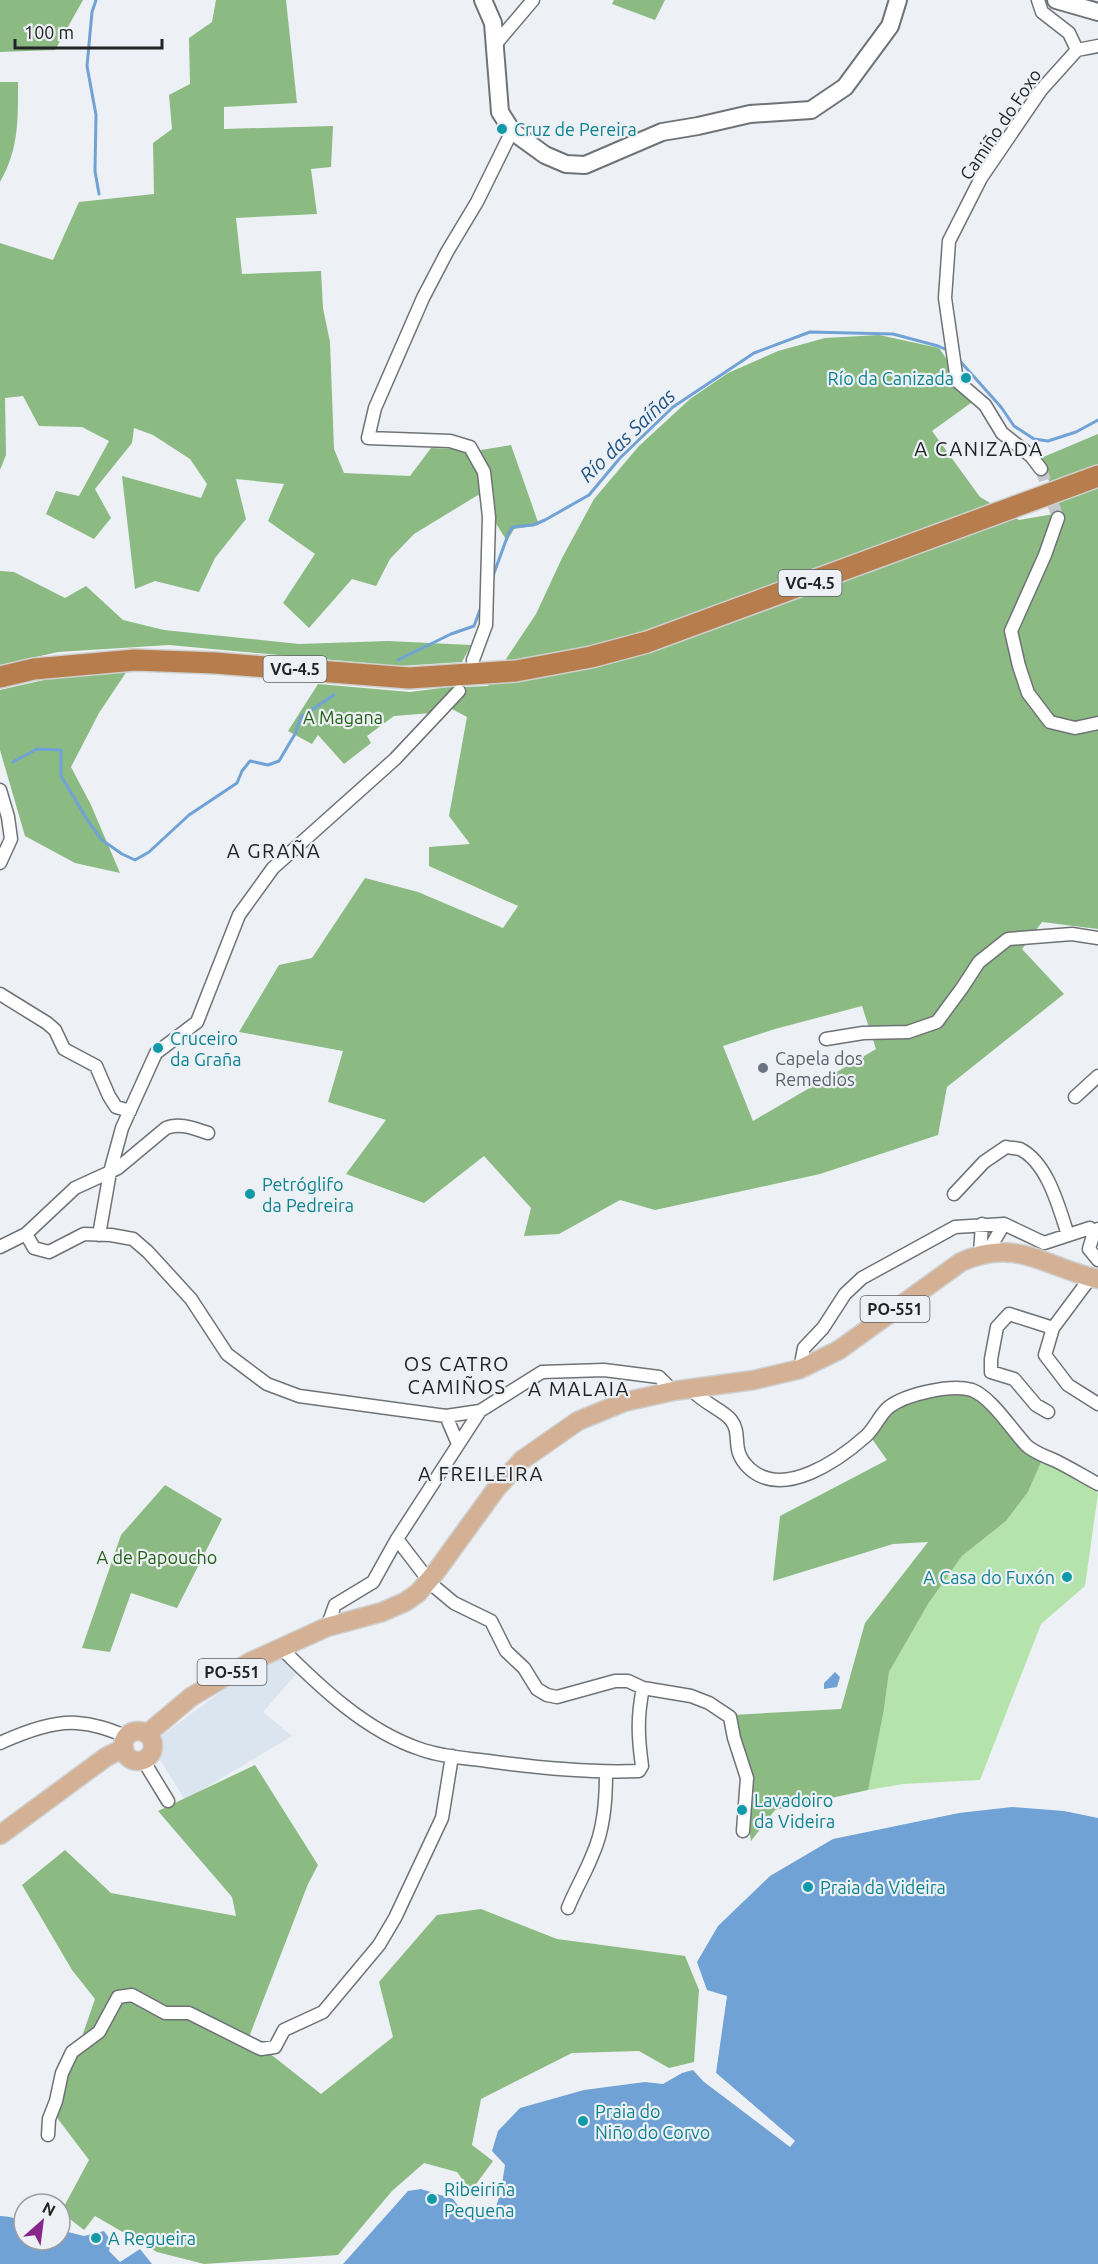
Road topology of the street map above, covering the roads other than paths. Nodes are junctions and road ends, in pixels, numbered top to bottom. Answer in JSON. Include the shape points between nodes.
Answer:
{"nodes":[{"id":1,"x":483,"y":0,"type":"edge"},
{"id":2,"x":533,"y":0,"type":"edge"},
{"id":3,"x":898,"y":0,"type":"edge"},
{"id":4,"x":1038,"y":0,"type":"edge"},
{"id":5,"x":1056,"y":0,"type":"edge"},
{"id":6,"x":1098,"y":12,"type":"edge"},
{"id":7,"x":494,"y":46,"type":"junction"},
{"id":8,"x":1098,"y":46,"type":"edge"},
{"id":9,"x":1077,"y":50,"type":"junction"},
{"id":10,"x":512,"y":131,"type":"junction"},
{"id":11,"x":1098,"y":467,"type":"edge"},
{"id":12,"x":1041,"y":469,"type":"tunnel mouth"},
{"id":13,"x":1098,"y":476,"type":"edge"},
{"id":14,"x":1027,"y":502,"type":"junction"},
{"id":15,"x":1058,"y":518,"type":"tunnel mouth"},
{"id":16,"x":473,"y":660,"type":"dead end"},
{"id":17,"x":0,"y":677,"type":"edge"},
{"id":18,"x":459,"y":691,"type":"dead end"},
{"id":19,"x":1098,"y":723,"type":"edge"},
{"id":20,"x":0,"y":790,"type":"edge"},
{"id":21,"x":0,"y":863,"type":"edge"},
{"id":22,"x":1098,"y":938,"type":"edge"},
{"id":23,"x":0,"y":994,"type":"edge"},
{"id":24,"x":826,"y":1039,"type":"dead end"},
{"id":25,"x":1098,"y":1076,"type":"edge"},
{"id":26,"x":1075,"y":1097,"type":"dead end"},
{"id":27,"x":130,"y":1111,"type":"junction"},
{"id":28,"x":208,"y":1133,"type":"dead end"},
{"id":29,"x":110,"y":1172,"type":"junction"},
{"id":30,"x":954,"y":1194,"type":"dead end"},
{"id":31,"x":982,"y":1224,"type":"junction"},
{"id":32,"x":1004,"y":1224,"type":"junction"},
{"id":33,"x":1096,"y":1231,"type":"edge"},
{"id":34,"x":26,"y":1234,"type":"junction"},
{"id":35,"x":99,"y":1235,"type":"junction"},
{"id":36,"x":1068,"y":1235,"type":"junction"},
{"id":37,"x":0,"y":1247,"type":"edge"},
{"id":38,"x":984,"y":1253,"type":"junction"},
{"id":39,"x":1098,"y":1260,"type":"edge"},
{"id":40,"x":1095,"y":1278,"type":"edge"},
{"id":41,"x":1053,"y":1328,"type":"junction"},
{"id":42,"x":800,"y":1369,"type":"junction"},
{"id":43,"x":692,"y":1390,"type":"junction"},
{"id":44,"x":673,"y":1391,"type":"junction"},
{"id":45,"x":1098,"y":1404,"type":"edge"},
{"id":46,"x":480,"y":1411,"type":"junction"},
{"id":47,"x":1048,"y":1412,"type":"dead end"},
{"id":48,"x":446,"y":1416,"type":"junction"},
{"id":49,"x":458,"y":1444,"type":"junction"},
{"id":50,"x":1098,"y":1484,"type":"edge"},
{"id":51,"x":398,"y":1539,"type":"junction"},
{"id":52,"x":423,"y":1573,"type":"dead end"},
{"id":53,"x":436,"y":1588,"type":"dead end"},
{"id":54,"x":327,"y":1627,"type":"junction"},
{"id":55,"x":280,"y":1647,"type":"junction"},
{"id":56,"x":643,"y":1688,"type":"junction"},
{"id":57,"x":147,"y":1734,"type":"junction"},
{"id":58,"x":125,"y":1742,"type":"junction"},
{"id":59,"x":0,"y":1743,"type":"edge"},
{"id":60,"x":452,"y":1756,"type":"junction"},
{"id":61,"x":144,"y":1760,"type":"junction"},
{"id":62,"x":606,"y":1772,"type":"junction"},
{"id":63,"x":168,"y":1801,"type":"dead end"},
{"id":64,"x":743,"y":1831,"type":"dead end"},
{"id":65,"x":0,"y":1835,"type":"edge"},
{"id":66,"x":568,"y":1908,"type":"dead end"},
{"id":67,"x":48,"y":2135,"type":"dead end"}],
"edges":[{"from":1,"to":7,"type":"street","via":[[493,23]]},
{"from":2,"to":7,"type":"street"},
{"from":3,"to":10,"type":"street","via":[[890,26],[845,87],[811,110],[750,114],[662,132],[585,165],[566,164],[545,155]]},
{"from":4,"to":9,"type":"street","via":[[1042,12],[1069,33]]},
{"from":5,"to":6,"type":"street"},
{"from":7,"to":10,"type":"street","via":[[500,112]]},
{"from":8,"to":9,"type":"street"},
{"from":9,"to":12,"type":"street","name":"Camiño do Foxo","via":[[1041,90],[981,178],[949,241],[945,298],[957,381],[985,405],[1002,434]]},
{"from":10,"to":16,"type":"street","via":[[423,298],[375,408],[368,438],[450,441],[470,447],[483,472],[489,517],[486,625]]},
{"from":11,"to":14,"type":"highway"},
{"from":13,"to":14,"type":"highway","number":"VG-4.5"},
{"from":14,"to":17,"type":"highway","number":"VG-4.5","via":[[647,642],[516,671],[409,678],[135,660],[34,669]]},
{"from":15,"to":19,"type":"street","via":[[1011,631],[1028,693],[1050,722],[1075,728]]},
{"from":18,"to":27,"type":"street","via":[[395,759],[273,868],[239,915],[197,1022],[156,1053]]},
{"from":20,"to":21,"type":"street","via":[[11,839]]},
{"from":22,"to":24,"type":"street","via":[[1072,934],[1008,939],[979,962],[937,1022],[908,1032]]},
{"from":23,"to":27,"type":"street","via":[[47,1023],[64,1049],[96,1066],[117,1107]]},
{"from":25,"to":26,"type":"street"},
{"from":27,"to":29,"type":"street"},
{"from":28,"to":29,"type":"street","via":[[172,1125]]},
{"from":29,"to":34,"type":"street","via":[[75,1188]]},
{"from":29,"to":35,"type":"street"},
{"from":30,"to":36,"type":"street","via":[[984,1162],[1006,1148],[1020,1149],[1040,1166]]},
{"from":31,"to":32,"type":"street"},
{"from":31,"to":38,"type":"street"},
{"from":31,"to":42,"type":"street","via":[[955,1227],[862,1278],[804,1348]]},
{"from":32,"to":36,"type":"street","via":[[1044,1243]]},
{"from":32,"to":38,"type":"street"},
{"from":33,"to":36,"type":"street","via":[[1090,1228]]},
{"from":33,"to":39,"type":"street","via":[[1089,1249]]},
{"from":34,"to":35,"type":"street","via":[[34,1248],[49,1252],[84,1234]]},
{"from":34,"to":37,"type":"street"},
{"from":35,"to":48,"type":"street","via":[[133,1239],[148,1252],[191,1299],[227,1354],[267,1384],[299,1395]]},
{"from":38,"to":40,"type":"main road","number":"PO-551","via":[[1023,1254]]},
{"from":38,"to":42,"type":"main road","number":"PO-551","via":[[961,1262],[839,1350]]},
{"from":40,"to":41,"type":"street"},
{"from":41,"to":45,"type":"street","via":[[1045,1355],[1068,1385]]},
{"from":41,"to":47,"type":"street","via":[[1009,1314],[997,1327],[991,1359],[991,1372],[1014,1379],[1036,1405]]},
{"from":42,"to":43,"type":"main road","number":"PO-551"},
{"from":43,"to":44,"type":"main road","number":"PO-551"},
{"from":43,"to":50,"type":"street","via":[[731,1419],[737,1435],[737,1452],[762,1477],[794,1479],[819,1470],[867,1435],[888,1407],[917,1395],[951,1388],[973,1391],[987,1400],[1029,1447]]},
{"from":44,"to":46,"type":"street","via":[[659,1377],[604,1370],[542,1372]]},
{"from":44,"to":54,"type":"main road","number":"PO-551","via":[[624,1402],[578,1421],[547,1441],[522,1460],[496,1489],[418,1593],[382,1611]]},
{"from":46,"to":48,"type":"street"},
{"from":46,"to":49,"type":"street"},
{"from":48,"to":49,"type":"street"},
{"from":49,"to":51,"type":"street"},
{"from":51,"to":52,"type":"street"},
{"from":51,"to":54,"type":"street","via":[[373,1582],[335,1605]]},
{"from":53,"to":56,"type":"street","via":[[454,1604],[491,1621],[506,1651],[524,1668],[537,1689],[547,1695],[557,1697],[615,1681],[628,1681]]},
{"from":54,"to":55,"type":"main road","number":"PO-551"},
{"from":55,"to":57,"type":"main road","number":"PO-551","via":[[191,1698]]},
{"from":55,"to":60,"type":"street","via":[[349,1709],[387,1734],[420,1749]]},
{"from":56,"to":62,"type":"street","via":[[637,1731],[642,1766],[639,1771]]},
{"from":56,"to":64,"type":"street","via":[[691,1696],[730,1717],[747,1778]]},
{"from":57,"to":58,"type":"main road","via":[[139,1731]]},
{"from":57,"to":61,"type":"main road","via":[[153,1748]]},
{"from":58,"to":59,"type":"street","via":[[98,1726],[75,1722]]},
{"from":58,"to":61,"type":"main road","via":[[129,1757]]},
{"from":58,"to":65,"type":"main road"},
{"from":60,"to":62,"type":"street"},
{"from":60,"to":67,"type":"street","via":[[442,1818],[395,1918],[379,1945],[323,2012],[284,2030],[275,2047],[261,2049],[189,2013],[165,2013],[132,1995],[118,1996],[99,2032],[72,2052],[62,2073]]},
{"from":61,"to":63,"type":"street"},
{"from":62,"to":66,"type":"street","via":[[606,1805],[593,1855]]}]}
